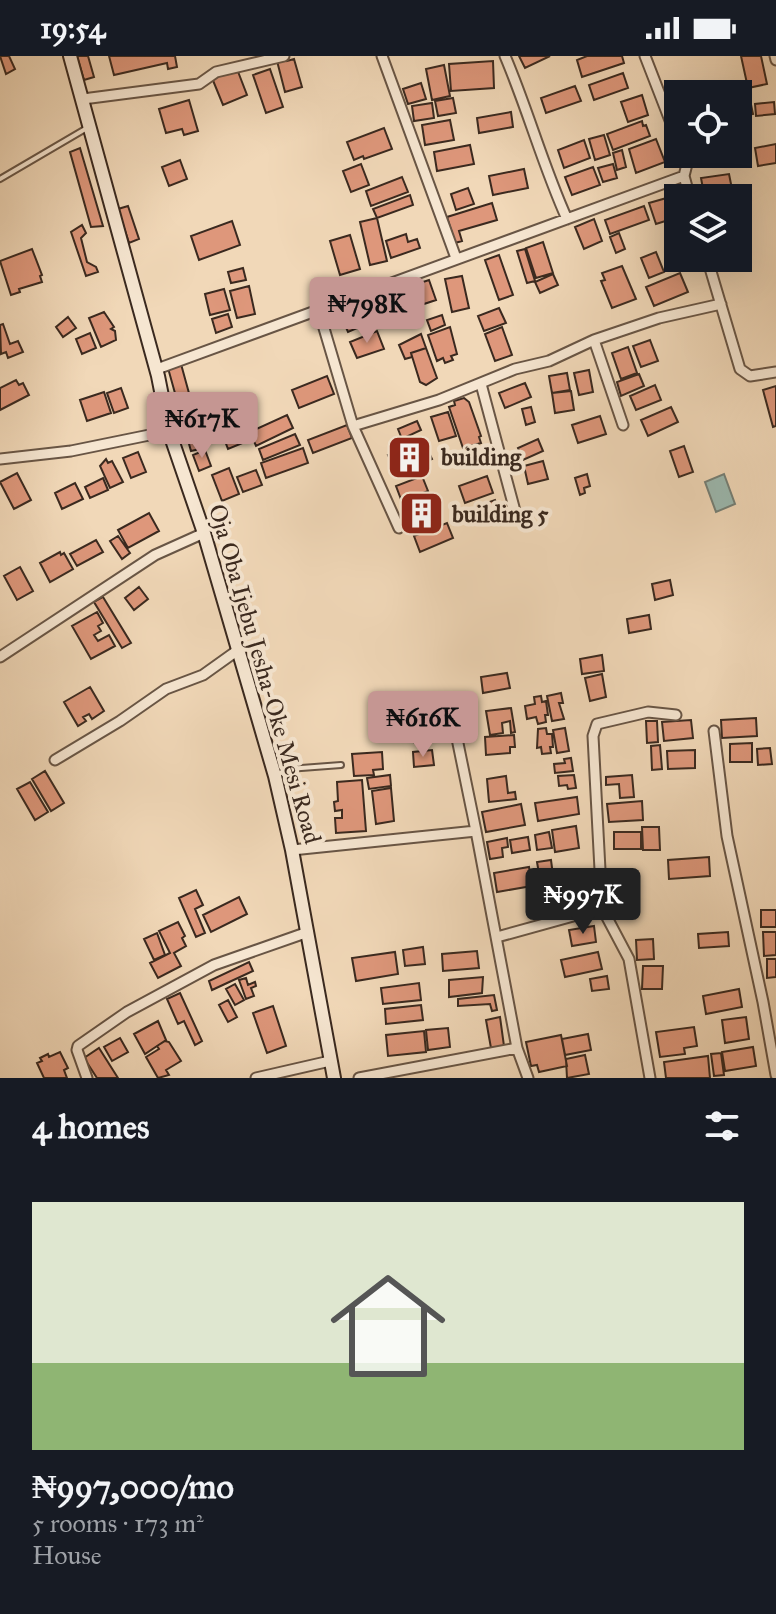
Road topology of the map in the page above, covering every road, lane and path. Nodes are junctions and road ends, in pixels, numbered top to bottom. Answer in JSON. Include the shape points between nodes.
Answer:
{"nodes":[{"id":1,"x":70,"y":56,"type":"edge"},
{"id":2,"x":284,"y":56,"type":"edge"},
{"id":3,"x":382,"y":56,"type":"edge"},
{"id":4,"x":505,"y":56,"type":"edge"},
{"id":5,"x":645,"y":56,"type":"edge"},
{"id":6,"x":83,"y":99,"type":"junction"},
{"id":7,"x":664,"y":105,"type":"edge"},
{"id":8,"x":90,"y":127,"type":"junction"},
{"id":9,"x":686,"y":168,"type":"edge"},
{"id":10,"x":684,"y":176,"type":"junction"},
{"id":11,"x":0,"y":179,"type":"edge"},
{"id":12,"x":686,"y":184,"type":"edge"},
{"id":13,"x":567,"y":219,"type":"junction"},
{"id":14,"x":456,"y":258,"type":"junction"},
{"id":15,"x":711,"y":272,"type":"edge"},
{"id":16,"x":721,"y":304,"type":"junction"},
{"id":17,"x":318,"y":308,"type":"junction"},
{"id":18,"x":594,"y":340,"type":"junction"},
{"id":19,"x":157,"y":369,"type":"junction"},
{"id":20,"x":776,"y":372,"type":"edge"},
{"id":21,"x":481,"y":384,"type":"junction"},
{"id":22,"x":623,"y":425,"type":"dead end"},
{"id":23,"x":353,"y":426,"type":"junction"},
{"id":24,"x":169,"y":431,"type":"junction"},
{"id":25,"x":0,"y":459,"type":"edge"},
{"id":26,"x":515,"y":511,"type":"dead end"},
{"id":27,"x":399,"y":528,"type":"dead end"},
{"id":28,"x":204,"y":533,"type":"junction"},
{"id":29,"x":238,"y":650,"type":"junction"},
{"id":30,"x":0,"y":657,"type":"edge"},
{"id":31,"x":676,"y":715,"type":"dead end"},
{"id":32,"x":453,"y":719,"type":"dead end"},
{"id":33,"x":714,"y":731,"type":"dead end"},
{"id":34,"x":55,"y":760,"type":"dead end"},
{"id":35,"x":341,"y":765,"type":"dead end"},
{"id":36,"x":275,"y":776,"type":"junction"},
{"id":37,"x":476,"y":831,"type":"junction"},
{"id":38,"x":292,"y":850,"type":"junction"},
{"id":39,"x":602,"y":908,"type":"junction"},
{"id":40,"x":308,"y":932,"type":"junction"},
{"id":41,"x":497,"y":937,"type":"junction"},
{"id":42,"x":517,"y":1048,"type":"junction"},
{"id":43,"x":330,"y":1061,"type":"junction"},
{"id":44,"x":776,"y":1075,"type":"edge"},
{"id":45,"x":87,"y":1078,"type":"edge"},
{"id":46,"x":256,"y":1078,"type":"edge"},
{"id":47,"x":334,"y":1078,"type":"edge"},
{"id":48,"x":359,"y":1078,"type":"edge"},
{"id":49,"x":528,"y":1078,"type":"edge"},
{"id":50,"x":650,"y":1078,"type":"edge"}],
"edges":[{"from":1,"to":6,"type":"main road","name":"Oja Oba Ijebu Jesha-Oke Mesi Road"},
{"from":2,"to":6,"type":"street","via":[[216,72],[199,84]]},
{"from":3,"to":14,"type":"street"},
{"from":4,"to":13,"type":"street"},
{"from":5,"to":7,"type":"street"},
{"from":6,"to":8,"type":"main road","name":"Oja Oba Ijebu Jesha-Oke Mesi Road"},
{"from":8,"to":11,"type":"lane"},
{"from":8,"to":19,"type":"main road","name":"Oja Oba Ijebu Jesha-Oke Mesi Road"},
{"from":9,"to":10,"type":"street"},
{"from":10,"to":12,"type":"street"},
{"from":10,"to":13,"type":"street"},
{"from":13,"to":14,"type":"street"},
{"from":14,"to":17,"type":"street"},
{"from":15,"to":16,"type":"street"},
{"from":16,"to":18,"type":"street"},
{"from":16,"to":20,"type":"street","via":[[740,369],[750,376]]},
{"from":17,"to":19,"type":"street"},
{"from":17,"to":23,"type":"street"},
{"from":18,"to":21,"type":"street"},
{"from":18,"to":22,"type":"street"},
{"from":19,"to":24,"type":"main road","name":"Oja Oba Ijebu Jesha-Oke Mesi Road"},
{"from":21,"to":23,"type":"street"},
{"from":21,"to":26,"type":"street"},
{"from":23,"to":27,"type":"street"},
{"from":24,"to":25,"type":"street"},
{"from":24,"to":28,"type":"main road","name":"Oja Oba Ijebu Jesha-Oke Mesi Road"},
{"from":28,"to":29,"type":"main road","name":"Oja Oba Ijebu Jesha-Oke Mesi Road"},
{"from":28,"to":30,"type":"street","via":[[155,555]]},
{"from":29,"to":34,"type":"street"},
{"from":29,"to":36,"type":"main road","name":"Oja Oba Ijebu Jesha-Oke Mesi Road"},
{"from":31,"to":39,"type":"street","via":[[648,712],[594,728]]},
{"from":32,"to":37,"type":"street"},
{"from":33,"to":44,"type":"street","via":[[727,836]]},
{"from":35,"to":36,"type":"lane","via":[[288,769]]},
{"from":36,"to":38,"type":"main road","name":"Oja Oba Ijebu Jesha-Oke Mesi Road"},
{"from":37,"to":38,"type":"street"},
{"from":37,"to":41,"type":"street"},
{"from":38,"to":40,"type":"main road","name":"Oja Oba Ijebu Jesha-Oke Mesi Road"},
{"from":39,"to":41,"type":"street"},
{"from":39,"to":50,"type":"street","via":[[629,959]]},
{"from":40,"to":43,"type":"main road","name":"Oja Oba Ijebu Jesha-Oke Mesi Road"},
{"from":40,"to":45,"type":"street","via":[[214,965],[110,1022],[78,1046]]},
{"from":41,"to":42,"type":"street"},
{"from":42,"to":48,"type":"street"},
{"from":42,"to":49,"type":"street"},
{"from":43,"to":46,"type":"street"},
{"from":43,"to":47,"type":"main road","name":"Oja Oba Ijebu Jesha-Oke Mesi Road"}]}
